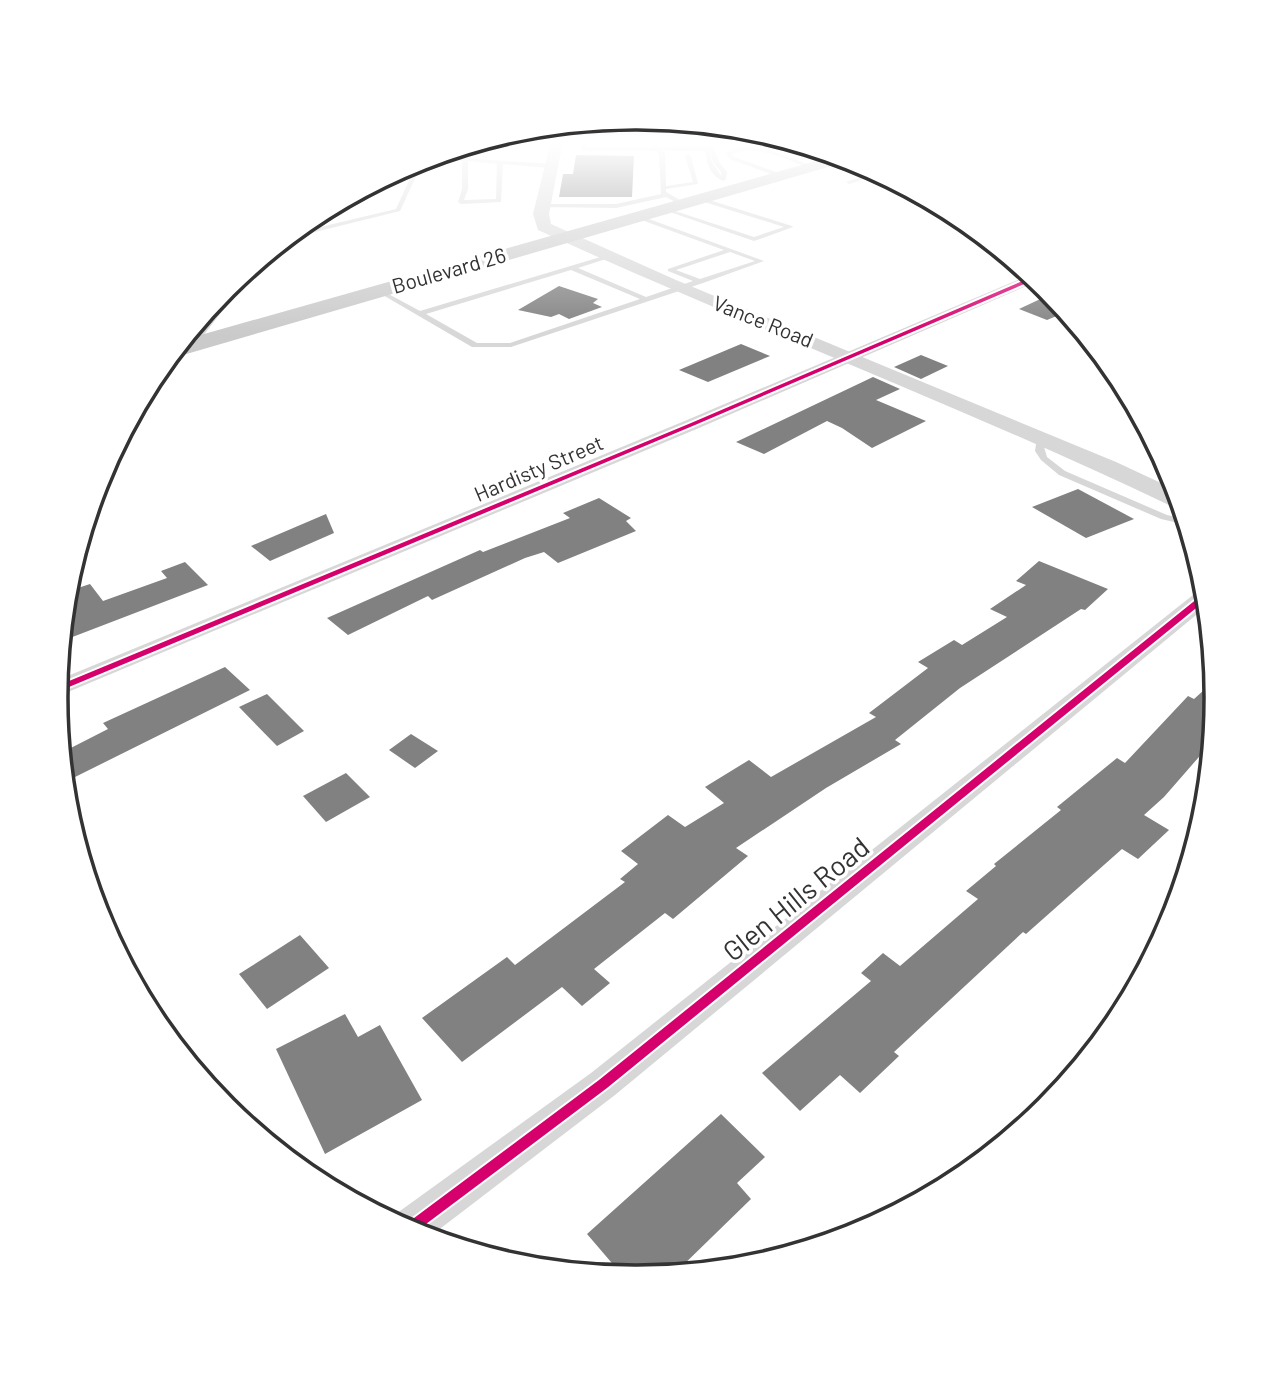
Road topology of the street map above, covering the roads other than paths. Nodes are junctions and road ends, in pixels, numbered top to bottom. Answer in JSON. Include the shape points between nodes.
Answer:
{"nodes":[{"id":1,"x":400,"y":206,"type":"edge"},
{"id":2,"x":542,"y":206,"type":"edge"},
{"id":3,"x":660,"y":206,"type":"edge"},
{"id":4,"x":689,"y":206,"type":"edge"},
{"id":5,"x":704,"y":206,"type":"edge"},
{"id":6,"x":638,"y":217,"type":"junction"},
{"id":7,"x":313,"y":230,"type":"edge"},
{"id":8,"x":566,"y":238,"type":"junction"},
{"id":9,"x":730,"y":250,"type":"junction"},
{"id":10,"x":607,"y":257,"type":"junction"},
{"id":11,"x":572,"y":268,"type":"junction"},
{"id":12,"x":1023,"y":283,"type":"edge"},
{"id":13,"x":691,"y":285,"type":"junction"},
{"id":14,"x":379,"y":291,"type":"junction"},
{"id":15,"x":651,"y":299,"type":"junction"},
{"id":16,"x":419,"y":314,"type":"junction"},
{"id":17,"x":192,"y":345,"type":"edge"},
{"id":18,"x":849,"y":357,"type":"junction"},
{"id":19,"x":1046,"y":440,"type":"junction"},
{"id":20,"x":1167,"y":495,"type":"edge"},
{"id":21,"x":1175,"y":520,"type":"edge"},
{"id":22,"x":1196,"y":604,"type":"edge"},
{"id":23,"x":68,"y":684,"type":"edge"},
{"id":24,"x":419,"y":1222,"type":"edge"}],
"edges":[{"from":1,"to":7,"type":"lane"},
{"from":2,"to":8,"type":"street","name":"Vance Road","via":[[544,227]]},
{"from":3,"to":6,"type":"main road","name":"Boulevard 26"},
{"from":4,"to":5,"type":"lane","via":[[754,239],[790,227]]},
{"from":6,"to":8,"type":"main road","name":"Boulevard 26"},
{"from":6,"to":9,"type":"lane"},
{"from":8,"to":10,"type":"street","name":"Vance Road"},
{"from":8,"to":14,"type":"main road","name":"Boulevard 26"},
{"from":9,"to":13,"type":"lane","via":[[670,270]]},
{"from":9,"to":13,"type":"lane","via":[[761,261]]},
{"from":10,"to":11,"type":"lane"},
{"from":10,"to":13,"type":"street","name":"Vance Road"},
{"from":11,"to":15,"type":"lane"},
{"from":11,"to":16,"type":"lane"},
{"from":12,"to":18,"type":"street","name":"Hardisty Street"},
{"from":13,"to":15,"type":"lane"},
{"from":13,"to":18,"type":"street","name":"Vance Road"},
{"from":14,"to":16,"type":"lane"},
{"from":14,"to":17,"type":"main road","name":"Boulevard 26"},
{"from":15,"to":16,"type":"lane","via":[[511,345],[475,345]]},
{"from":18,"to":19,"type":"street","name":"Vance Road"},
{"from":18,"to":23,"type":"street","name":"Hardisty Street"},
{"from":19,"to":20,"type":"street","name":"Vance Road"},
{"from":19,"to":21,"type":"lane","via":[[1039,451],[1062,473]]},
{"from":22,"to":24,"type":"street","name":"Glen Hills Road","via":[[603,1084]]}]}
